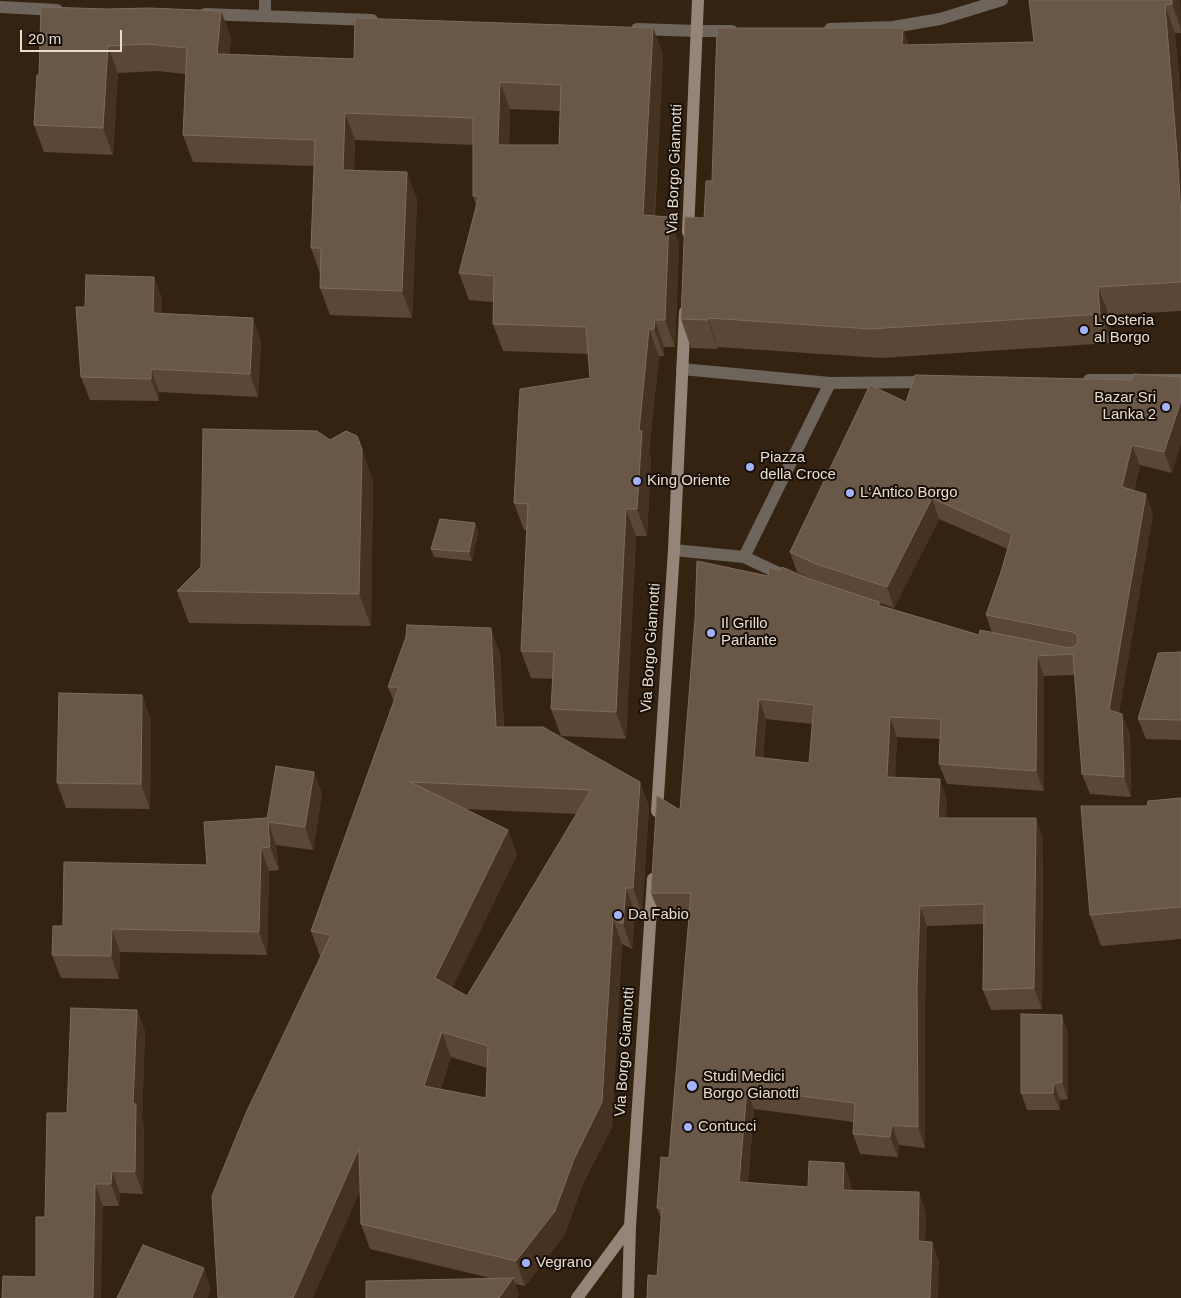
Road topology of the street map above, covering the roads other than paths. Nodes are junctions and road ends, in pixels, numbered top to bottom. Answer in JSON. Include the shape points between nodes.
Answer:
{"nodes":[{"id":1,"x":265,"y":0,"type":"edge"},
{"id":2,"x":698,"y":0,"type":"edge"},
{"id":3,"x":1002,"y":0,"type":"edge"},
{"id":4,"x":0,"y":7,"type":"edge"},
{"id":5,"x":72,"y":10,"type":"edge"},
{"id":6,"x":198,"y":14,"type":"edge"},
{"id":7,"x":265,"y":16,"type":"junction"},
{"id":8,"x":383,"y":20,"type":"edge"},
{"id":9,"x":628,"y":29,"type":"edge"},
{"id":10,"x":813,"y":29,"type":"edge"},
{"id":11,"x":697,"y":31,"type":"junction"},
{"id":12,"x":743,"y":31,"type":"edge"},
{"id":13,"x":688,"y":240,"type":"edge"},
{"id":14,"x":686,"y":300,"type":"edge"},
{"id":15,"x":682,"y":369,"type":"junction"},
{"id":16,"x":1080,"y":380,"type":"edge"},
{"id":17,"x":1181,"y":380,"type":"edge"},
{"id":18,"x":940,"y":381,"type":"edge"},
{"id":19,"x":830,"y":383,"type":"junction"},
{"id":20,"x":674,"y":550,"type":"junction"},
{"id":21,"x":744,"y":557,"type":"junction"},
{"id":22,"x":796,"y":581,"type":"edge"},
{"id":23,"x":656,"y":818,"type":"edge"},
{"id":24,"x":653,"y":868,"type":"edge"},
{"id":25,"x":630,"y":1226,"type":"junction"},
{"id":26,"x":577,"y":1298,"type":"edge"},
{"id":27,"x":628,"y":1298,"type":"edge"}],
"edges":[{"from":1,"to":7,"type":"street"},
{"from":2,"to":11,"type":"street","name":"Via Borgo Giannotti"},
{"from":3,"to":10,"type":"street","via":[[940,19],[893,27]]},
{"from":4,"to":5,"type":"street"},
{"from":6,"to":7,"type":"street"},
{"from":7,"to":8,"type":"street"},
{"from":9,"to":11,"type":"street"},
{"from":11,"to":12,"type":"street"},
{"from":11,"to":13,"type":"street","name":"Via Borgo Giannotti"},
{"from":14,"to":15,"type":"street","name":"Via Borgo Giannotti"},
{"from":15,"to":19,"type":"street"},
{"from":15,"to":20,"type":"street","name":"Via Borgo Giannotti"},
{"from":16,"to":17,"type":"street"},
{"from":18,"to":19,"type":"street"},
{"from":19,"to":21,"type":"street"},
{"from":20,"to":21,"type":"street"},
{"from":20,"to":23,"type":"street","name":"Via Borgo Giannotti"},
{"from":21,"to":22,"type":"street"},
{"from":24,"to":25,"type":"street","name":"Via Borgo Giannotti"},
{"from":25,"to":26,"type":"street"},
{"from":25,"to":27,"type":"street","name":"Via Borgo Giannotti"}]}
